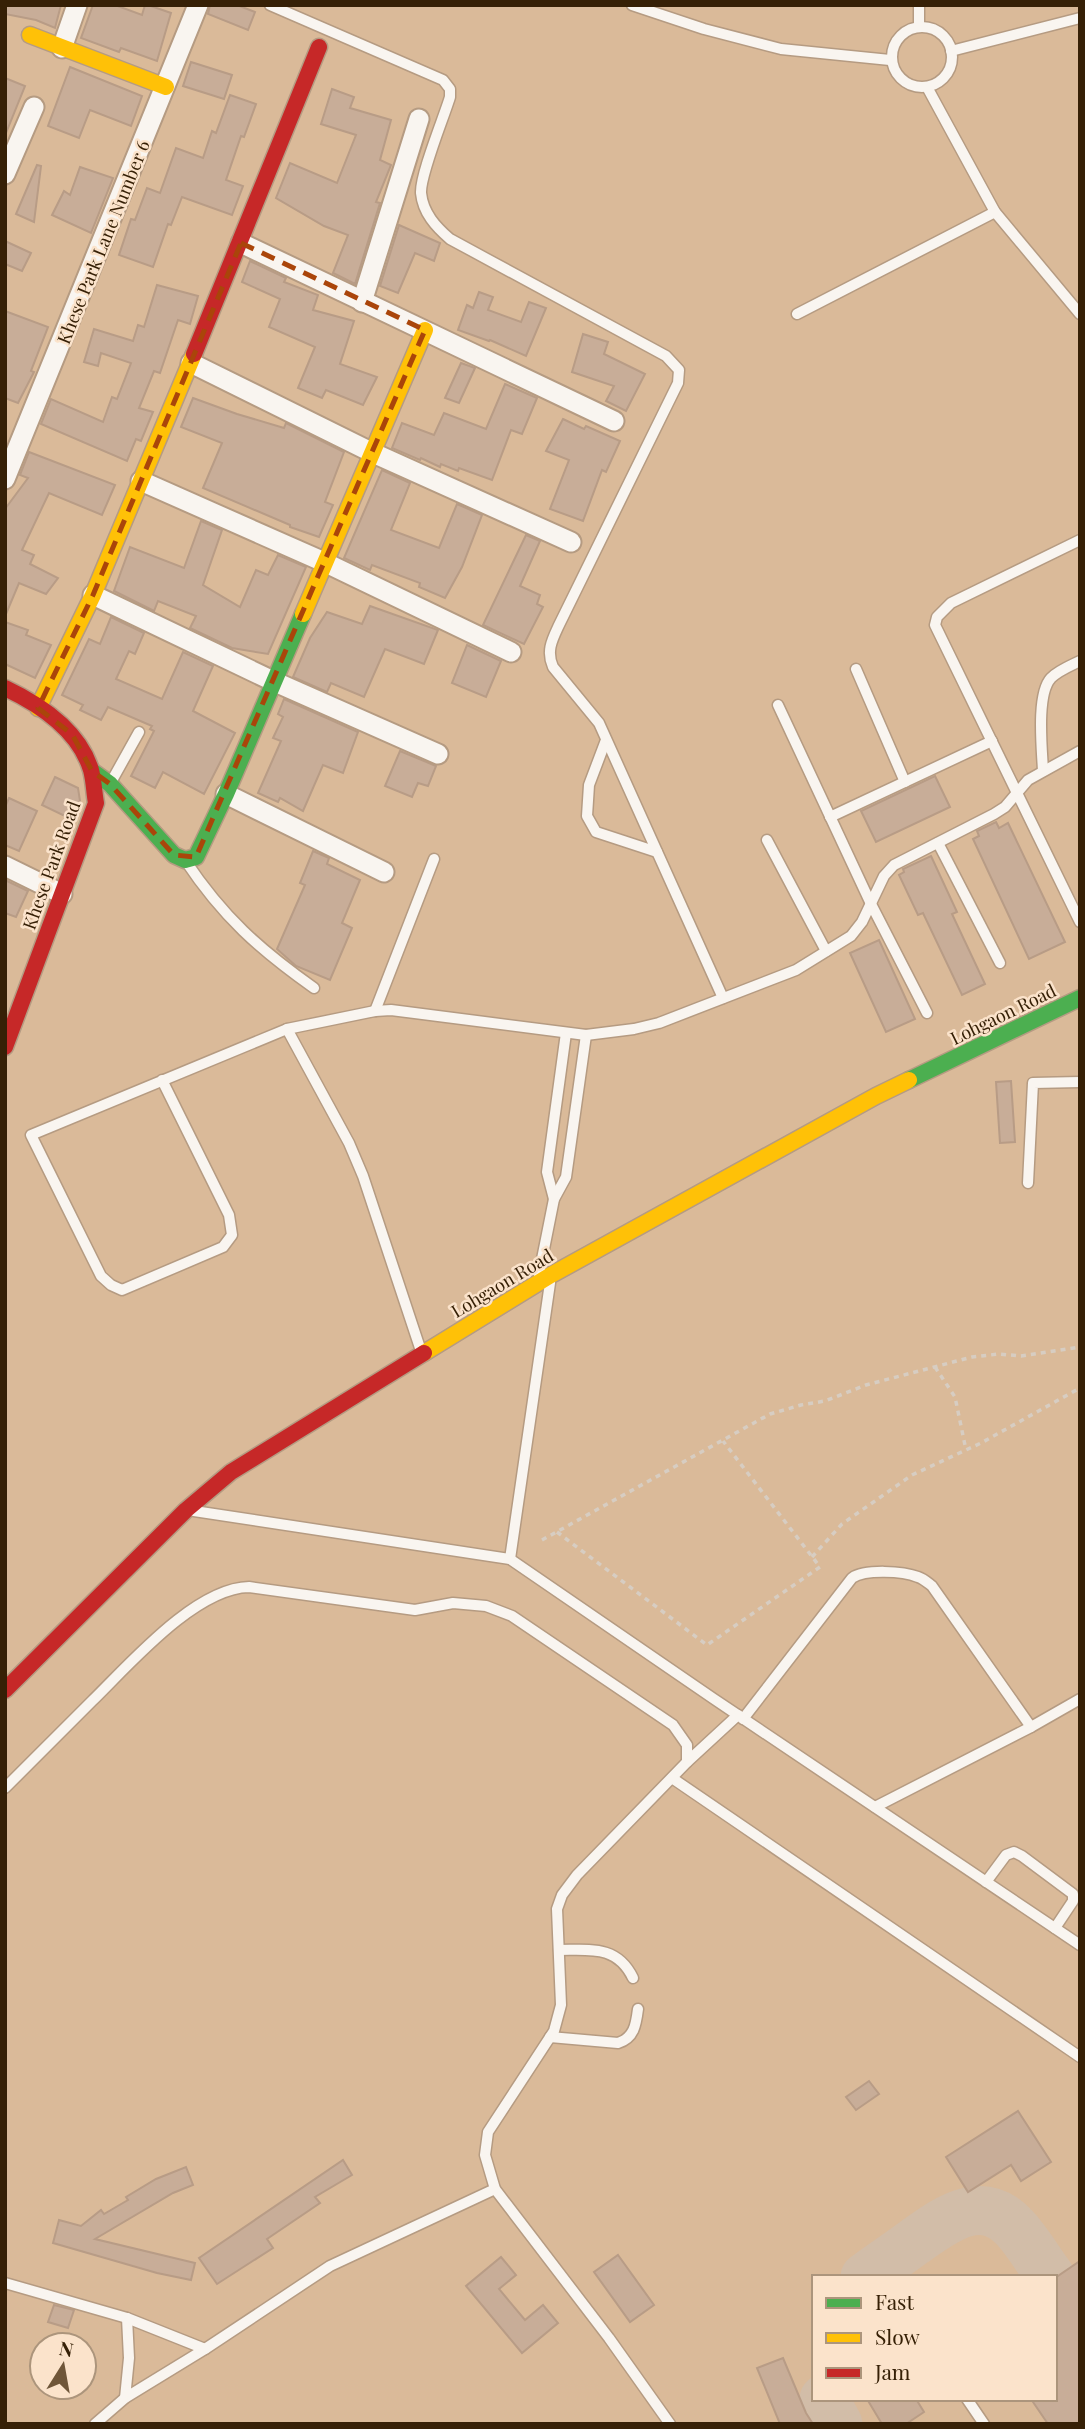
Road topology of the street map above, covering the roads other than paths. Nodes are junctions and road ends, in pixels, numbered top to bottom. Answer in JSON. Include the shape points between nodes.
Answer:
{"nodes":[{"id":1,"x":76,"y":5,"type":"edge"},
{"id":2,"x":198,"y":5,"type":"edge"},
{"id":3,"x":270,"y":5,"type":"edge"},
{"id":4,"x":632,"y":5,"type":"edge"},
{"id":5,"x":919,"y":5,"type":"edge"},
{"id":6,"x":1080,"y":18,"type":"edge"},
{"id":7,"x":919,"y":26,"type":"junction"},
{"id":8,"x":30,"y":36,"type":"dead end"},
{"id":9,"x":319,"y":47,"type":"dead end"},
{"id":10,"x":62,"y":48,"type":"junction"},
{"id":11,"x":951,"y":51,"type":"junction"},
{"id":12,"x":890,"y":60,"type":"junction"},
{"id":13,"x":166,"y":87,"type":"junction"},
{"id":14,"x":927,"y":87,"type":"junction"},
{"id":15,"x":34,"y":107,"type":"dead end"},
{"id":16,"x":419,"y":119,"type":"dead end"},
{"id":17,"x":5,"y":174,"type":"edge"},
{"id":18,"x":995,"y":212,"type":"junction"},
{"id":19,"x":241,"y":243,"type":"junction"},
{"id":20,"x":362,"y":302,"type":"junction"},
{"id":21,"x":797,"y":314,"type":"dead end"},
{"id":22,"x":1080,"y":314,"type":"edge"},
{"id":23,"x":425,"y":330,"type":"junction"},
{"id":24,"x":191,"y":363,"type":"junction"},
{"id":25,"x":614,"y":421,"type":"dead end"},
{"id":26,"x":371,"y":452,"type":"junction"},
{"id":27,"x":5,"y":479,"type":"edge"},
{"id":28,"x":141,"y":481,"type":"junction"},
{"id":29,"x":1080,"y":540,"type":"edge"},
{"id":30,"x":571,"y":542,"type":"dead end"},
{"id":31,"x":324,"y":562,"type":"junction"},
{"id":32,"x":93,"y":595,"type":"junction"},
{"id":33,"x":511,"y":652,"type":"dead end"},
{"id":34,"x":1080,"y":661,"type":"edge"},
{"id":35,"x":856,"y":669,"type":"dead end"},
{"id":36,"x":273,"y":681,"type":"junction"},
{"id":37,"x":5,"y":688,"type":"edge"},
{"id":38,"x":778,"y":705,"type":"dead end"},
{"id":39,"x":38,"y":708,"type":"junction"},
{"id":40,"x":139,"y":732,"type":"dead end"},
{"id":41,"x":606,"y":740,"type":"junction"},
{"id":42,"x":992,"y":741,"type":"junction"},
{"id":43,"x":1080,"y":751,"type":"edge"},
{"id":44,"x":438,"y":754,"type":"dead end"},
{"id":45,"x":92,"y":771,"type":"junction"},
{"id":46,"x":1043,"y":771,"type":"junction"},
{"id":47,"x":905,"y":782,"type":"junction"},
{"id":48,"x":110,"y":784,"type":"junction"},
{"id":49,"x":226,"y":794,"type":"junction"},
{"id":50,"x":1017,"y":794,"type":"junction"},
{"id":51,"x":830,"y":817,"type":"junction"},
{"id":52,"x":767,"y":840,"type":"dead end"},
{"id":53,"x":938,"y":843,"type":"junction"},
{"id":54,"x":657,"y":852,"type":"junction"},
{"id":55,"x":434,"y":859,"type":"dead end"},
{"id":56,"x":185,"y":860,"type":"junction"},
{"id":57,"x":5,"y":866,"type":"edge"},
{"id":58,"x":384,"y":872,"type":"dead end"},
{"id":59,"x":62,"y":894,"type":"junction"},
{"id":60,"x":871,"y":904,"type":"junction"},
{"id":61,"x":1080,"y":922,"type":"edge"},
{"id":62,"x":826,"y":951,"type":"junction"},
{"id":63,"x":1000,"y":963,"type":"dead end"},
{"id":64,"x":314,"y":988,"type":"dead end"},
{"id":65,"x":723,"y":998,"type":"junction"},
{"id":66,"x":1080,"y":998,"type":"edge"},
{"id":67,"x":375,"y":1011,"type":"junction"},
{"id":68,"x":927,"y":1013,"type":"dead end"},
{"id":69,"x":287,"y":1028,"type":"junction"},
{"id":70,"x":566,"y":1033,"type":"junction"},
{"id":71,"x":586,"y":1035,"type":"junction"},
{"id":72,"x":5,"y":1047,"type":"edge"},
{"id":73,"x":162,"y":1080,"type":"junction"},
{"id":74,"x":1080,"y":1082,"type":"edge"},
{"id":75,"x":1028,"y":1183,"type":"dead end"},
{"id":76,"x":554,"y":1199,"type":"junction"},
{"id":77,"x":545,"y":1279,"type":"junction"},
{"id":78,"x":422,"y":1354,"type":"junction"},
{"id":79,"x":186,"y":1510,"type":"junction"},
{"id":80,"x":510,"y":1559,"type":"junction"},
{"id":81,"x":5,"y":1690,"type":"edge"},
{"id":82,"x":1080,"y":1699,"type":"edge"},
{"id":83,"x":740,"y":1717,"type":"junction"},
{"id":84,"x":1031,"y":1727,"type":"junction"},
{"id":85,"x":687,"y":1762,"type":"junction"},
{"id":86,"x":672,"y":1778,"type":"junction"},
{"id":87,"x":5,"y":1788,"type":"edge"},
{"id":88,"x":875,"y":1807,"type":"junction"},
{"id":89,"x":986,"y":1882,"type":"junction"},
{"id":90,"x":1055,"y":1928,"type":"junction"},
{"id":91,"x":1079,"y":1942,"type":"edge"},
{"id":92,"x":559,"y":1950,"type":"junction"},
{"id":93,"x":633,"y":1978,"type":"dead end"},
{"id":94,"x":638,"y":2009,"type":"dead end"},
{"id":95,"x":550,"y":2037,"type":"junction"},
{"id":96,"x":1080,"y":2057,"type":"edge"},
{"id":97,"x":495,"y":2189,"type":"junction"},
{"id":98,"x":5,"y":2283,"type":"edge"},
{"id":99,"x":127,"y":2319,"type":"junction"},
{"id":100,"x":205,"y":2349,"type":"junction"},
{"id":101,"x":125,"y":2398,"type":"junction"},
{"id":102,"x":968,"y":2401,"type":"edge"},
{"id":103,"x":95,"y":2424,"type":"edge"},
{"id":104,"x":670,"y":2424,"type":"edge"},
{"id":105,"x":984,"y":2424,"type":"edge"}],
"edges":[{"from":1,"to":10,"type":"street"},
{"from":2,"to":13,"type":"street","name":"Khese Park Lane Number 6"},
{"from":3,"to":41,"type":"lane","via":[[443,80],[450,97],[421,192],[433,225],[450,239],[666,356],[679,370],[677,383],[550,646],[548,657],[553,667],[599,723]]},
{"from":4,"to":12,"type":"lane","via":[[781,49]]},
{"from":5,"to":7,"type":"lane"},
{"from":6,"to":11,"type":"lane"},
{"from":7,"to":11,"type":"lane","via":[[942,33]]},
{"from":7,"to":12,"type":"lane","via":[[906,30]]},
{"from":8,"to":10,"type":"street"},
{"from":9,"to":19,"type":"street"},
{"from":10,"to":13,"type":"street"},
{"from":11,"to":14,"type":"lane","via":[[947,73]]},
{"from":12,"to":14,"type":"lane","via":[[905,83]]},
{"from":13,"to":27,"type":"street","name":"Khese Park Lane Number 6"},
{"from":14,"to":18,"type":"lane"},
{"from":15,"to":17,"type":"street"},
{"from":16,"to":20,"type":"street"},
{"from":18,"to":21,"type":"lane"},
{"from":18,"to":22,"type":"lane"},
{"from":19,"to":20,"type":"street"},
{"from":19,"to":24,"type":"street"},
{"from":20,"to":23,"type":"street"},
{"from":23,"to":25,"type":"street"},
{"from":23,"to":26,"type":"street"},
{"from":24,"to":26,"type":"street"},
{"from":24,"to":28,"type":"street"},
{"from":26,"to":30,"type":"street"},
{"from":26,"to":31,"type":"street"},
{"from":28,"to":31,"type":"street"},
{"from":28,"to":32,"type":"street"},
{"from":29,"to":42,"type":"lane","via":[[951,603],[937,617],[936,625]]},
{"from":31,"to":33,"type":"street"},
{"from":31,"to":36,"type":"street"},
{"from":32,"to":36,"type":"street"},
{"from":32,"to":39,"type":"street"},
{"from":34,"to":46,"type":"lane","via":[[1046,685]]},
{"from":35,"to":47,"type":"lane"},
{"from":36,"to":44,"type":"street"},
{"from":36,"to":49,"type":"street"},
{"from":37,"to":39,"type":"street","name":"Khese Park Road"},
{"from":38,"to":51,"type":"lane"},
{"from":39,"to":45,"type":"street","name":"Khese Park Road","via":[[72,734]]},
{"from":40,"to":48,"type":"lane"},
{"from":41,"to":54,"type":"lane"},
{"from":41,"to":54,"type":"lane","via":[[589,785],[587,816],[596,832]]},
{"from":42,"to":47,"type":"lane"},
{"from":42,"to":50,"type":"lane"},
{"from":43,"to":46,"type":"lane"},
{"from":45,"to":48,"type":"street"},
{"from":45,"to":59,"type":"street","name":"Khese Park Road","via":[[96,803]]},
{"from":46,"to":50,"type":"lane"},
{"from":47,"to":51,"type":"lane"},
{"from":48,"to":56,"type":"street","via":[[174,855]]},
{"from":49,"to":56,"type":"street","via":[[202,848],[196,857]]},
{"from":49,"to":58,"type":"street"},
{"from":50,"to":53,"type":"lane","via":[[1006,807]]},
{"from":50,"to":61,"type":"lane"},
{"from":51,"to":60,"type":"lane"},
{"from":52,"to":62,"type":"lane"},
{"from":53,"to":60,"type":"lane","via":[[894,865]]},
{"from":53,"to":63,"type":"lane"},
{"from":54,"to":65,"type":"lane"},
{"from":55,"to":67,"type":"lane"},
{"from":56,"to":64,"type":"lane","via":[[236,925]]},
{"from":57,"to":59,"type":"street"},
{"from":59,"to":72,"type":"street","name":"Khese Park Road"},
{"from":60,"to":62,"type":"lane","via":[[851,936]]},
{"from":60,"to":68,"type":"lane"},
{"from":62,"to":65,"type":"lane","via":[[796,970]]},
{"from":65,"to":71,"type":"lane","via":[[659,1023]]},
{"from":66,"to":77,"type":"street","name":"Lohgaon Road","via":[[876,1096]]},
{"from":67,"to":69,"type":"lane"},
{"from":67,"to":70,"type":"lane"},
{"from":69,"to":73,"type":"lane"},
{"from":69,"to":78,"type":"lane","via":[[363,1176]]},
{"from":70,"to":71,"type":"lane"},
{"from":70,"to":76,"type":"lane","via":[[547,1172]]},
{"from":71,"to":76,"type":"lane","via":[[565,1177]]},
{"from":73,"to":73,"type":"lane","via":[[31,1135],[101,1276],[122,1290],[223,1247],[232,1234],[229,1215]]},
{"from":74,"to":75,"type":"lane","via":[[1033,1083]]},
{"from":76,"to":77,"type":"lane"},
{"from":77,"to":78,"type":"street","name":"Lohgaon Road"},
{"from":77,"to":80,"type":"lane"},
{"from":78,"to":79,"type":"street","name":"Lohgaon Road","via":[[232,1472]]},
{"from":79,"to":80,"type":"lane"},
{"from":79,"to":81,"type":"street","name":"Lohgaon Road"},
{"from":80,"to":83,"type":"lane"},
{"from":82,"to":84,"type":"lane"},
{"from":83,"to":84,"type":"lane","via":[[852,1578],[868,1572],[921,1577],[932,1586]]},
{"from":83,"to":85,"type":"lane"},
{"from":83,"to":88,"type":"lane"},
{"from":84,"to":88,"type":"lane"},
{"from":85,"to":86,"type":"lane"},
{"from":85,"to":87,"type":"lane","via":[[687,1745],[673,1725],[497,1609],[453,1603],[415,1610],[235,1587],[171,1624]]},
{"from":86,"to":92,"type":"lane","via":[[562,1895],[557,1909]]},
{"from":86,"to":96,"type":"lane"},
{"from":88,"to":89,"type":"lane"},
{"from":89,"to":90,"type":"lane"},
{"from":89,"to":90,"type":"lane","via":[[1006,1855],[1021,1856],[1073,1894]]},
{"from":90,"to":91,"type":"lane"},
{"from":92,"to":93,"type":"lane","via":[[606,1951],[628,1968]]},
{"from":92,"to":95,"type":"lane","via":[[561,2005]]},
{"from":94,"to":95,"type":"lane","via":[[632,2032],[618,2043]]},
{"from":95,"to":97,"type":"lane","via":[[488,2132],[485,2155]]},
{"from":97,"to":100,"type":"lane","via":[[330,2266]]},
{"from":97,"to":104,"type":"lane"},
{"from":98,"to":99,"type":"lane"},
{"from":99,"to":100,"type":"lane"},
{"from":99,"to":101,"type":"lane"},
{"from":100,"to":101,"type":"lane"},
{"from":101,"to":103,"type":"lane"},
{"from":102,"to":105,"type":"lane"}]}
